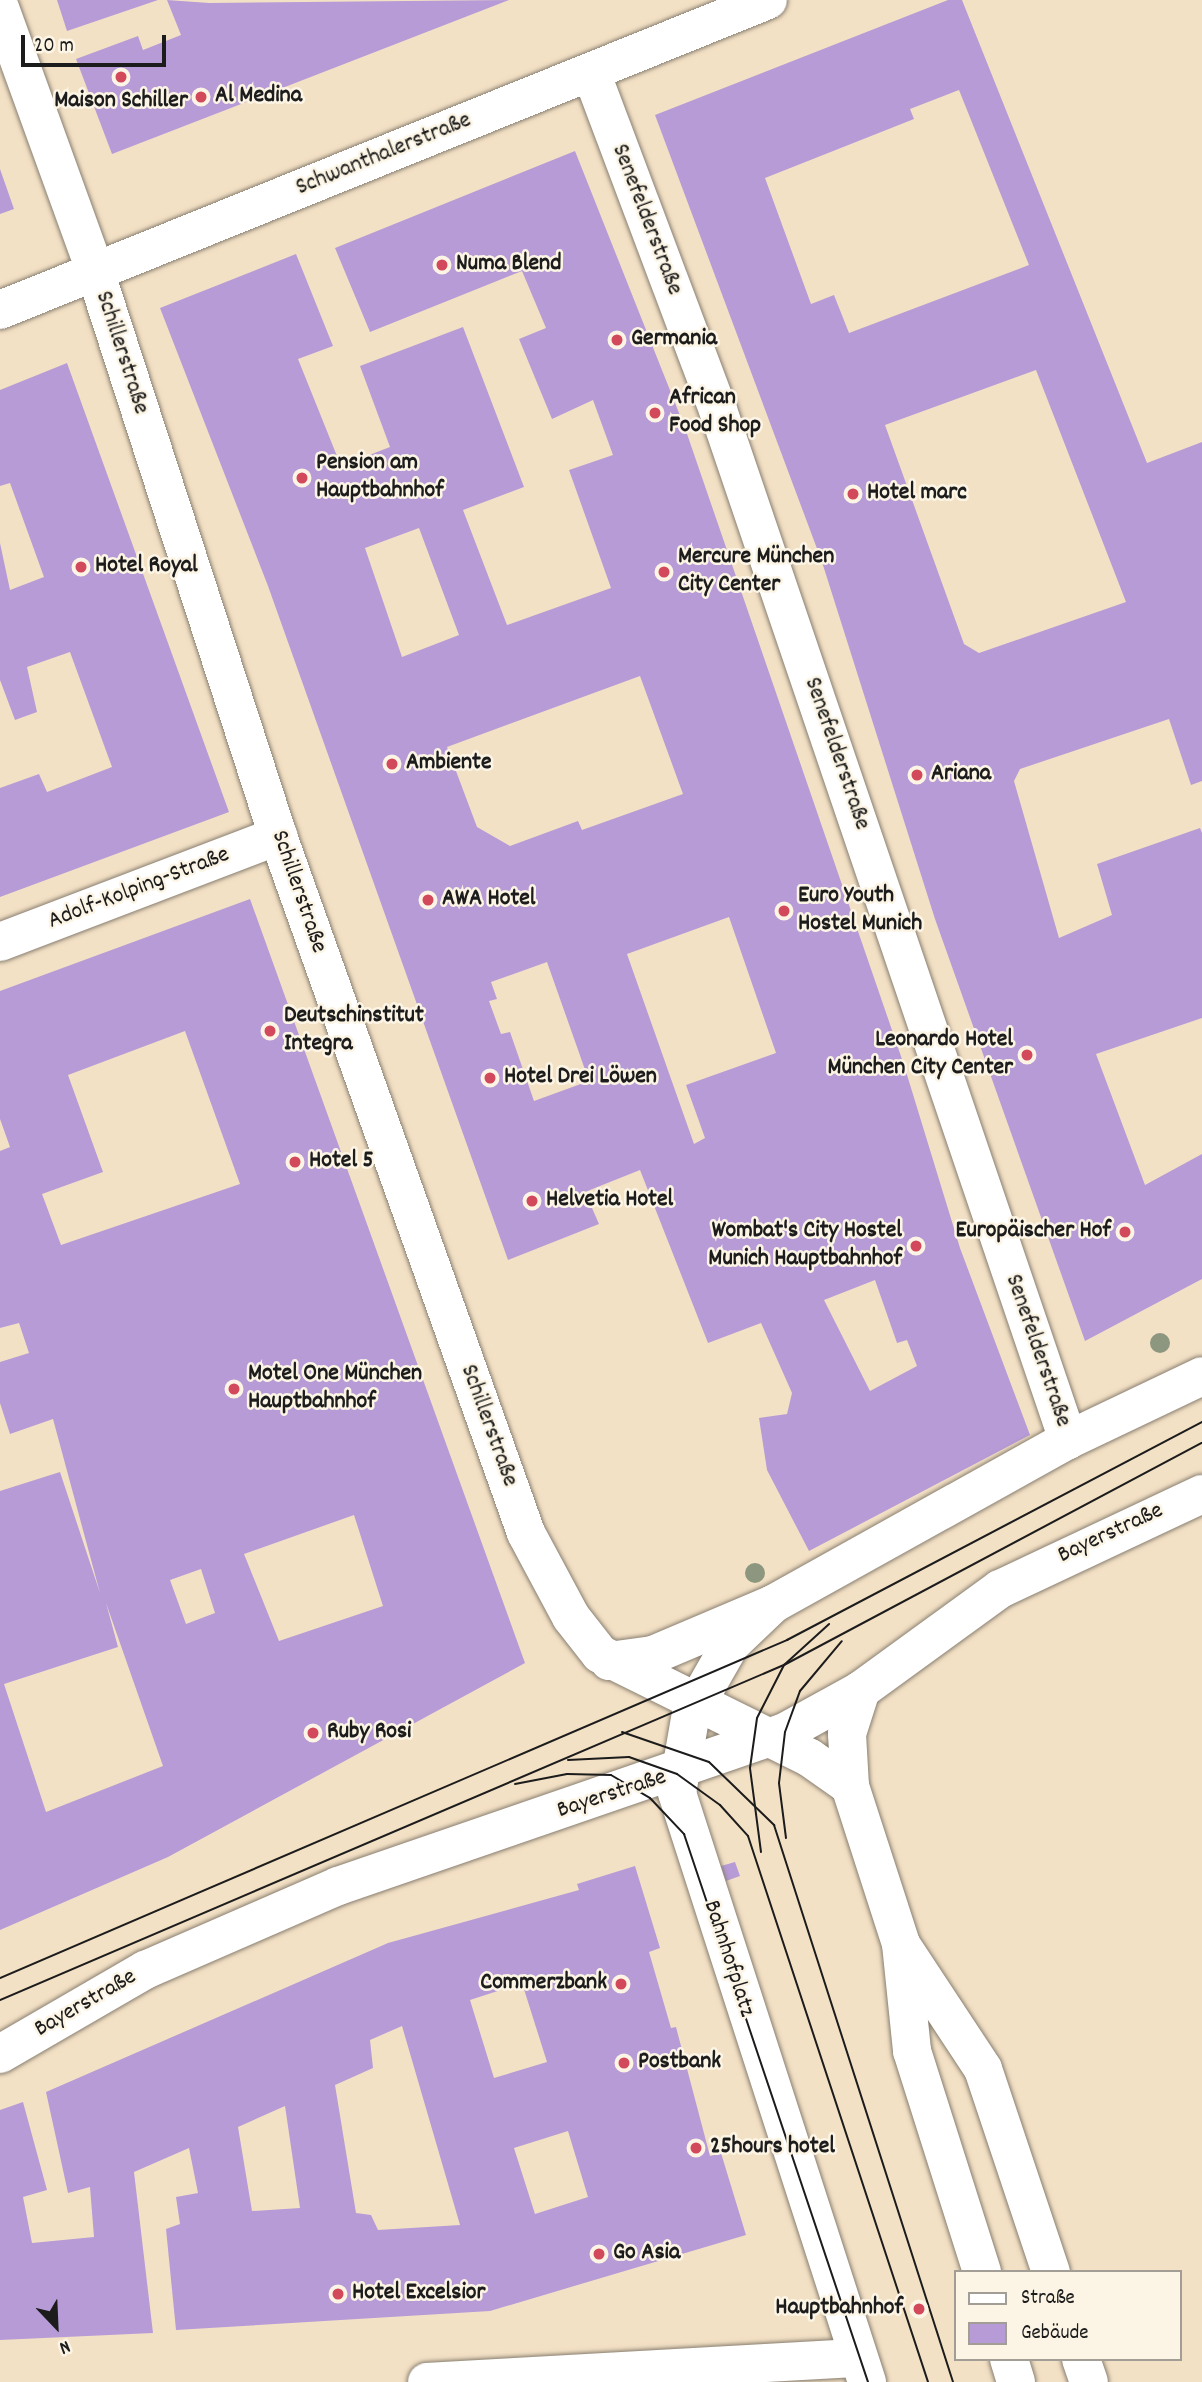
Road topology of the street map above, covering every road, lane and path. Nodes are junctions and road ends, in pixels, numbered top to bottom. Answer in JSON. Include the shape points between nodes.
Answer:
{"nodes":[{"id":1,"x":768,"y":0,"type":"edge"},
{"id":2,"x":0,"y":8,"type":"edge"},
{"id":3,"x":591,"y":72,"type":"junction"},
{"id":4,"x":94,"y":271,"type":"junction"},
{"id":5,"x":0,"y":310,"type":"edge"},
{"id":6,"x":278,"y":835,"type":"junction"},
{"id":7,"x":0,"y":942,"type":"edge"},
{"id":8,"x":1202,"y":1376,"type":"edge"},
{"id":9,"x":1068,"y":1440,"type":"junction"},
{"id":10,"x":1202,"y":1494,"type":"edge"},
{"id":11,"x":773,"y":1604,"type":"junction"},
{"id":12,"x":609,"y":1661,"type":"junction"},
{"id":13,"x":861,"y":1690,"type":"junction"},
{"id":14,"x":699,"y":1700,"type":"junction"},
{"id":15,"x":764,"y":1741,"type":"junction"},
{"id":16,"x":677,"y":1774,"type":"junction"},
{"id":17,"x":850,"y":1786,"type":"junction"},
{"id":18,"x":901,"y":1944,"type":"junction"},
{"id":19,"x":7,"y":2040,"type":"edge"},
{"id":20,"x":981,"y":2270,"type":"edge"},
{"id":21,"x":1050,"y":2270,"type":"edge"},
{"id":22,"x":1010,"y":2361,"type":"edge"},
{"id":23,"x":1082,"y":2361,"type":"edge"},
{"id":24,"x":862,"y":2370,"type":"edge"},
{"id":25,"x":427,"y":2382,"type":"edge"},
{"id":26,"x":1016,"y":2382,"type":"edge"},
{"id":27,"x":1088,"y":2382,"type":"edge"}],
"edges":[{"from":1,"to":3,"type":"street","name":"Schwanthalerstraße"},
{"from":2,"to":4,"type":"street","name":"Schillerstraße"},
{"from":3,"to":4,"type":"street","name":"Schwanthalerstraße"},
{"from":3,"to":9,"type":"street","name":"Senefelderstraße","via":[[718,410]]},
{"from":4,"to":5,"type":"street","name":"Schwanthalerstraße"},
{"from":4,"to":6,"type":"street","name":"Schillerstraße"},
{"from":6,"to":7,"type":"street","name":"Adolf-Kolping-Straße"},
{"from":6,"to":12,"type":"street","name":"Schillerstraße","via":[[526,1533],[571,1617]]},
{"from":8,"to":9,"type":"street"},
{"from":9,"to":11,"type":"street"},
{"from":10,"to":13,"type":"street","name":"Bayerstraße","via":[[1000,1588]]},
{"from":11,"to":12,"type":"street","via":[[653,1654]]},
{"from":11,"to":14,"type":"street","via":[[730,1645]]},
{"from":12,"to":14,"type":"street","name":"Schillerstraße"},
{"from":13,"to":15,"type":"street","name":"Bayerstraße"},
{"from":13,"to":17,"type":"street","via":[[847,1734]]},
{"from":14,"to":15,"type":"street"},
{"from":14,"to":16,"type":"street","name":"Bahnhofplatz","via":[[684,1729]]},
{"from":15,"to":16,"type":"street","name":"Bayerstraße"},
{"from":15,"to":17,"type":"street","via":[[810,1758]]},
{"from":16,"to":19,"type":"street","name":"Bayerstraße","via":[[338,1886],[133,1976]]},
{"from":16,"to":24,"type":"street","name":"Bahnhofplatz","via":[[689,1844]]},
{"from":17,"to":18,"type":"street"},
{"from":18,"to":20,"type":"street","via":[[912,2051]]},
{"from":18,"to":21,"type":"street","via":[[982,2069]]},
{"from":22,"to":26,"type":"street"},
{"from":23,"to":27,"type":"street"},
{"from":24,"to":25,"type":"street"}]}
